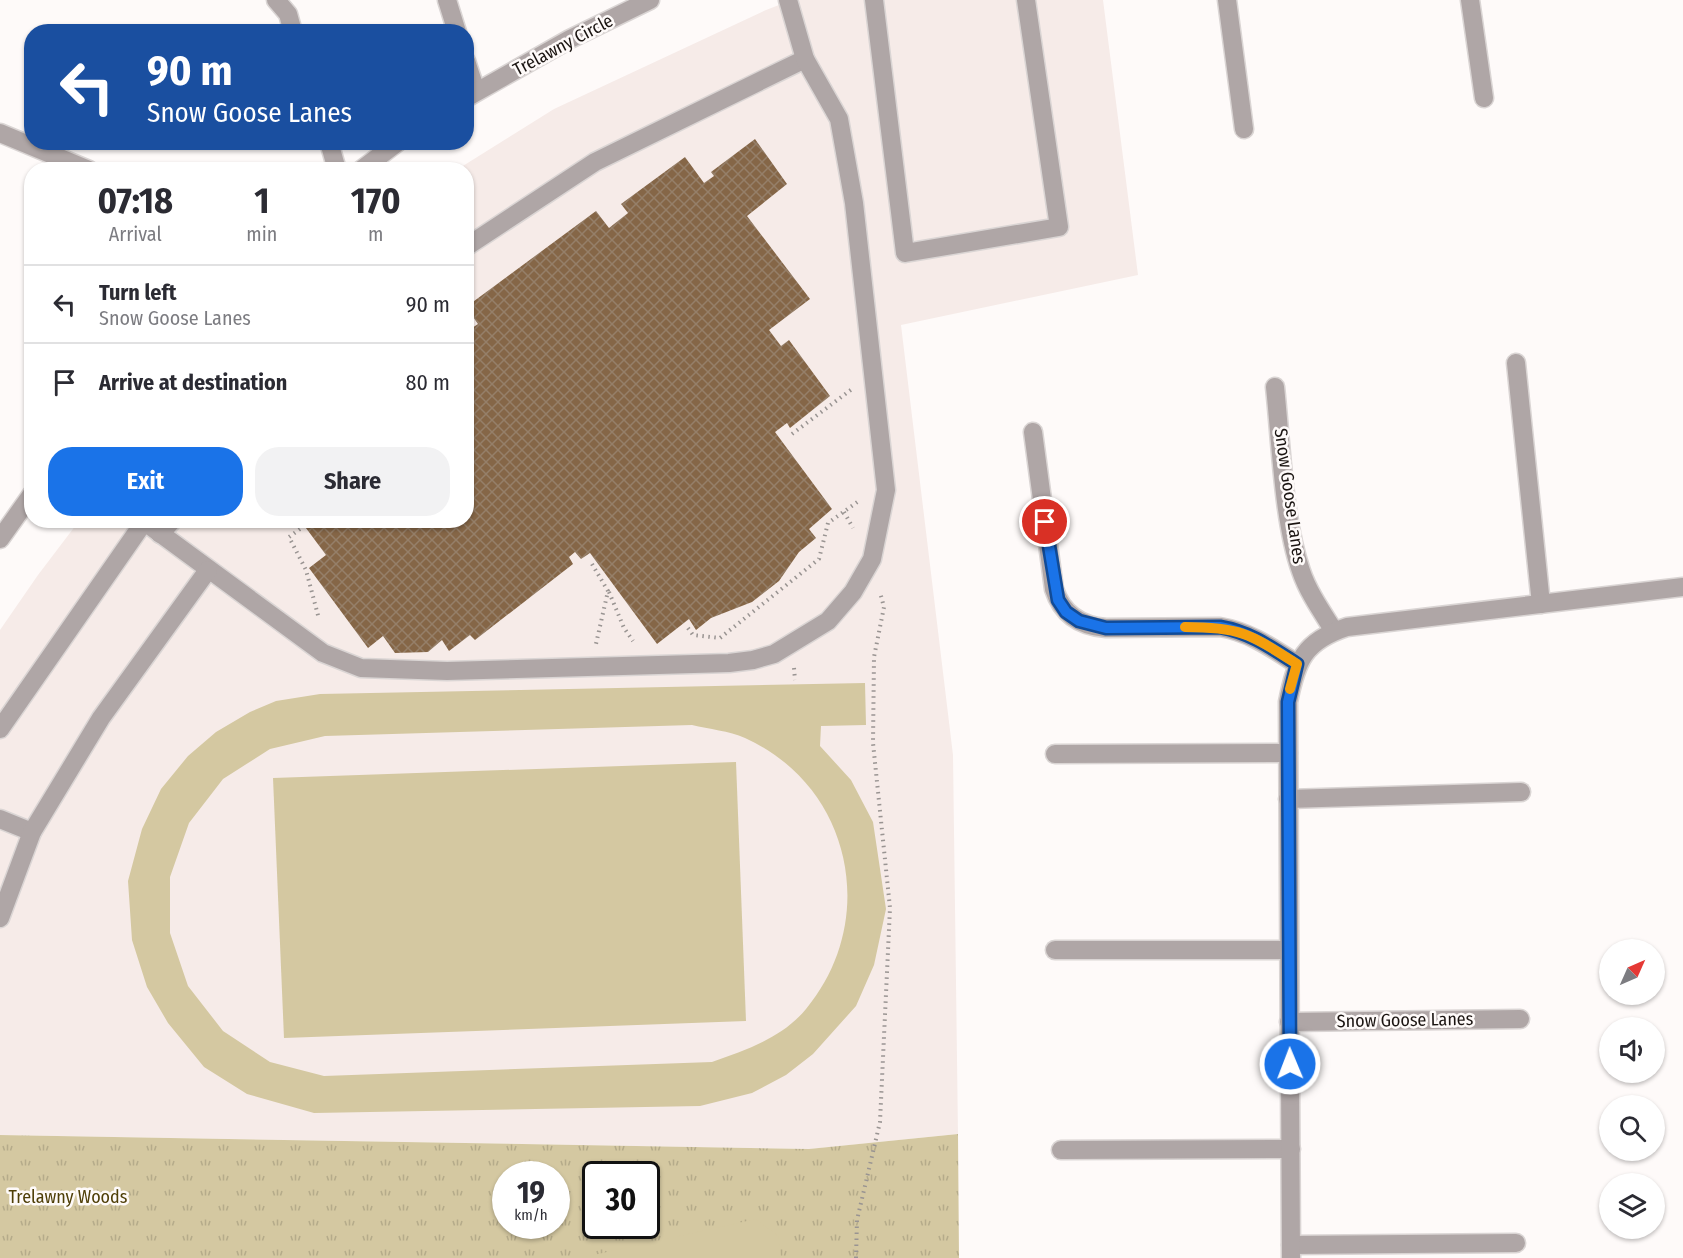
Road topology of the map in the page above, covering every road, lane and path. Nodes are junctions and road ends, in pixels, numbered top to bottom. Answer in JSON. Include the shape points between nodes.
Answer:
{"nodes":[{"id":1,"x":276,"y":0,"type":"edge"},
{"id":2,"x":447,"y":0,"type":"edge"},
{"id":3,"x":650,"y":0,"type":"edge"},
{"id":4,"x":788,"y":0,"type":"edge"},
{"id":5,"x":875,"y":0,"type":"edge"},
{"id":6,"x":1026,"y":0,"type":"edge"},
{"id":7,"x":1227,"y":0,"type":"edge"},
{"id":8,"x":1470,"y":0,"type":"edge"},
{"id":9,"x":291,"y":24,"type":"edge"},
{"id":10,"x":454,"y":24,"type":"edge"},
{"id":11,"x":805,"y":59,"type":"junction"},
{"id":12,"x":474,"y":92,"type":"edge"},
{"id":13,"x":1484,"y":98,"type":"dead end"},
{"id":14,"x":1244,"y":129,"type":"dead end"},
{"id":15,"x":0,"y":133,"type":"edge"},
{"id":16,"x":24,"y":143,"type":"edge"},
{"id":17,"x":41,"y":150,"type":"edge"},
{"id":18,"x":387,"y":150,"type":"edge"},
{"id":19,"x":70,"y":162,"type":"edge"},
{"id":20,"x":372,"y":162,"type":"edge"},
{"id":21,"x":474,"y":242,"type":"edge"},
{"id":22,"x":1516,"y":363,"type":"dead end"},
{"id":23,"x":874,"y":372,"type":"junction"},
{"id":24,"x":1275,"y":387,"type":"dead end"},
{"id":25,"x":1033,"y":432,"type":"dead end"},
{"id":26,"x":792,"y":434,"type":"dead end"},
{"id":27,"x":885,"y":483,"type":"junction"},
{"id":28,"x":24,"y":505,"type":"edge"},
{"id":29,"x":138,"y":528,"type":"edge"},
{"id":30,"x":152,"y":528,"type":"edge"},
{"id":31,"x":166,"y":528,"type":"edge"},
{"id":32,"x":300,"y":529,"type":"dead end"},
{"id":33,"x":160,"y":534,"type":"junction"},
{"id":34,"x":0,"y":539,"type":"edge"},
{"id":35,"x":872,"y":559,"type":"junction"},
{"id":36,"x":592,"y":564,"type":"dead end"},
{"id":37,"x":208,"y":570,"type":"junction"},
{"id":38,"x":1683,"y":587,"type":"edge"},
{"id":39,"x":608,"y":591,"type":"junction"},
{"id":40,"x":1541,"y":604,"type":"junction"},
{"id":41,"x":688,"y":628,"type":"dead end"},
{"id":42,"x":1334,"y":631,"type":"junction"},
{"id":43,"x":336,"y":659,"type":"junction"},
{"id":44,"x":1297,"y":664,"type":"junction"},
{"id":45,"x":649,"y":665,"type":"junction"},
{"id":46,"x":587,"y":667,"type":"junction"},
{"id":47,"x":0,"y":729,"type":"edge"},
{"id":48,"x":1288,"y":753,"type":"junction"},
{"id":49,"x":1054,"y":754,"type":"dead end"},
{"id":50,"x":1521,"y":792,"type":"dead end"},
{"id":51,"x":1288,"y":799,"type":"junction"},
{"id":52,"x":0,"y":819,"type":"edge"},
{"id":53,"x":32,"y":832,"type":"junction"},
{"id":54,"x":0,"y":918,"type":"edge"},
{"id":55,"x":1055,"y":950,"type":"dead end"},
{"id":56,"x":1288,"y":950,"type":"junction"},
{"id":57,"x":1520,"y":1019,"type":"dead end"},
{"id":58,"x":1289,"y":1022,"type":"junction"},
{"id":59,"x":1291,"y":1149,"type":"junction"},
{"id":60,"x":1061,"y":1150,"type":"dead end"},
{"id":61,"x":1516,"y":1243,"type":"dead end"},
{"id":62,"x":1291,"y":1252,"type":"edge"},
{"id":63,"x":856,"y":1258,"type":"edge"}],
"edges":[{"from":1,"to":9,"type":"street"},
{"from":2,"to":10,"type":"street"},
{"from":3,"to":12,"type":"street","name":"Trelawny Circle"},
{"from":4,"to":11,"type":"street"},
{"from":5,"to":6,"type":"street","via":[[905,253],[1059,227]]},
{"from":7,"to":14,"type":"street"},
{"from":8,"to":13,"type":"street"},
{"from":11,"to":21,"type":"street","via":[[595,162]]},
{"from":11,"to":23,"type":"street","via":[[839,119],[854,203]]},
{"from":15,"to":16,"type":"street"},
{"from":17,"to":19,"type":"street"},
{"from":18,"to":20,"type":"street"},
{"from":22,"to":40,"type":"street"},
{"from":23,"to":26,"type":"path"},
{"from":23,"to":27,"type":"street"},
{"from":24,"to":42,"type":"street","name":"Snow Goose Lanes","via":[[1299,568]]},
{"from":25,"to":44,"type":"street","via":[[1054,589],[1066,612],[1092,627],[1237,630]]},
{"from":27,"to":35,"type":"street"},
{"from":27,"to":41,"type":"path","via":[[828,523],[819,559],[720,638],[693,635]]},
{"from":28,"to":34,"type":"street"},
{"from":29,"to":47,"type":"street"},
{"from":30,"to":33,"type":"street"},
{"from":31,"to":33,"type":"street"},
{"from":32,"to":43,"type":"path","via":[[289,537],[306,570],[320,625]]},
{"from":33,"to":37,"type":"street"},
{"from":35,"to":45,"type":"street","via":[[853,592],[828,621],[774,654],[729,663]]},
{"from":35,"to":63,"type":"path","via":[[884,607],[874,657],[873,743],[890,908],[880,1122],[857,1220]]},
{"from":36,"to":39,"type":"path"},
{"from":37,"to":43,"type":"street","via":[[322,653]]},
{"from":37,"to":53,"type":"street","via":[[101,718]]},
{"from":38,"to":40,"type":"street"},
{"from":39,"to":45,"type":"path","via":[[624,628]]},
{"from":39,"to":46,"type":"path","via":[[599,638]]},
{"from":40,"to":42,"type":"street"},
{"from":42,"to":44,"type":"street","via":[[1311,646]]},
{"from":43,"to":46,"type":"street","via":[[361,668]]},
{"from":44,"to":48,"type":"street","via":[[1288,702]]},
{"from":45,"to":46,"type":"street"},
{"from":48,"to":49,"type":"street"},
{"from":48,"to":51,"type":"street"},
{"from":50,"to":51,"type":"street"},
{"from":51,"to":56,"type":"street"},
{"from":52,"to":53,"type":"street"},
{"from":53,"to":54,"type":"street"},
{"from":55,"to":56,"type":"street"},
{"from":56,"to":58,"type":"street"},
{"from":57,"to":58,"type":"street","name":"Snow Goose Lanes"},
{"from":58,"to":59,"type":"street"},
{"from":59,"to":60,"type":"street"},
{"from":59,"to":62,"type":"street"},
{"from":61,"to":62,"type":"street"}]}
